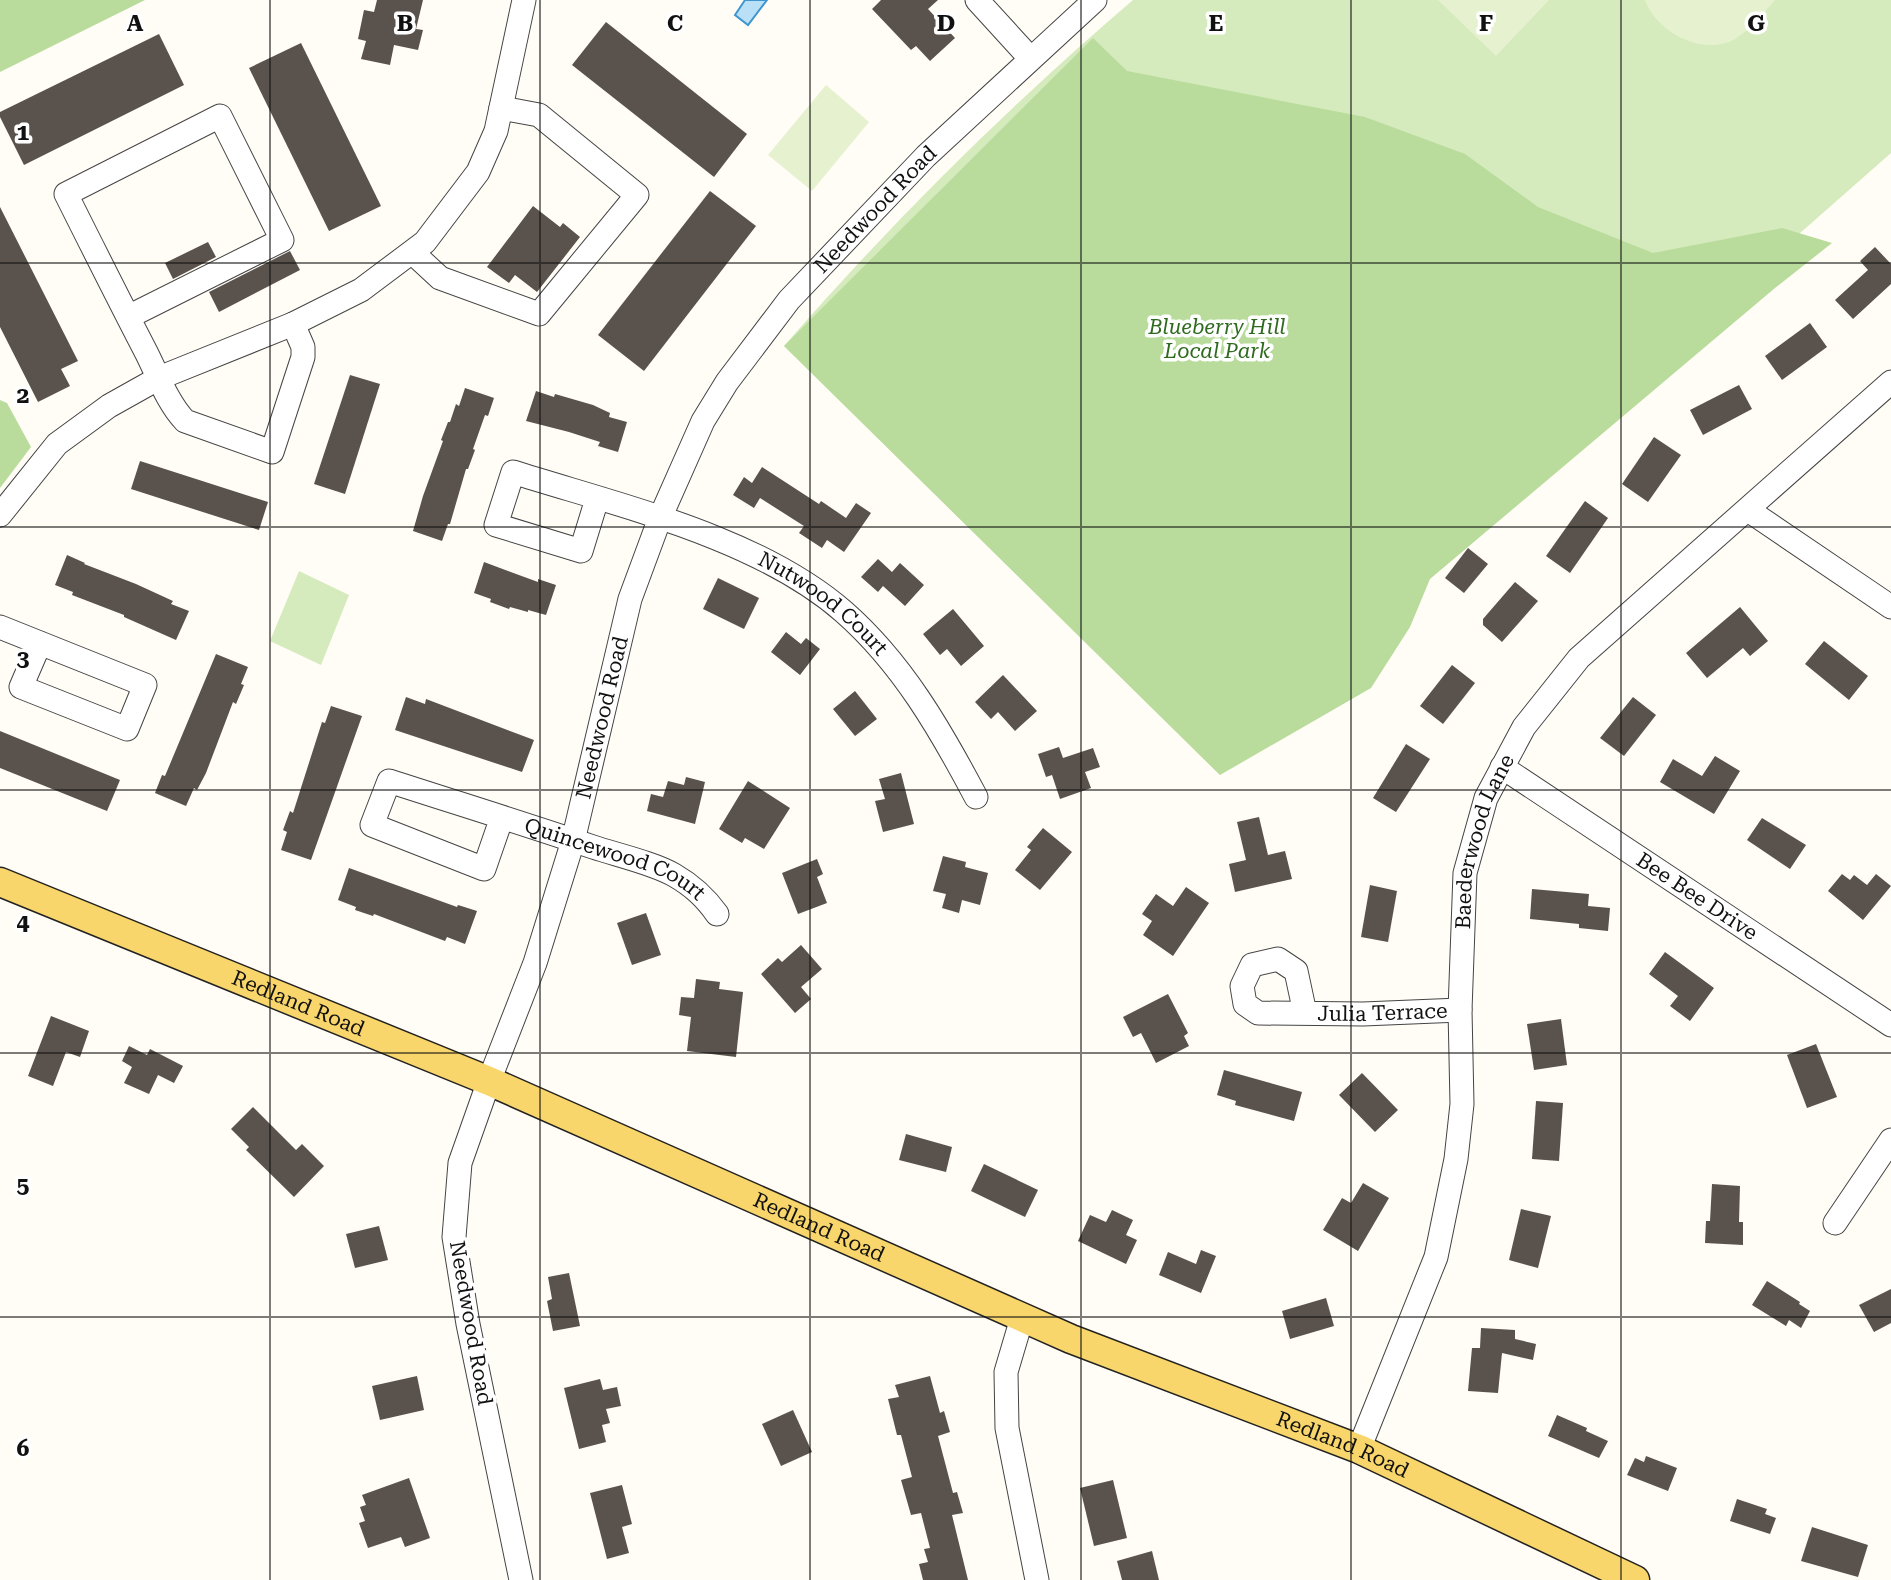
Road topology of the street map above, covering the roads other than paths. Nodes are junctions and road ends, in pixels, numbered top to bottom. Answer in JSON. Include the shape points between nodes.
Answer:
{"nodes":[{"id":1,"x":524,"y":0,"type":"edge"},
{"id":2,"x":1095,"y":0,"type":"edge"},
{"id":3,"x":986,"y":3,"type":"edge"},
{"id":4,"x":1030,"y":58,"type":"junction"},
{"id":5,"x":501,"y":108,"type":"junction"},
{"id":6,"x":413,"y":253,"type":"junction"},
{"id":7,"x":128,"y":317,"type":"junction"},
{"id":8,"x":293,"y":324,"type":"junction"},
{"id":9,"x":159,"y":379,"type":"junction"},
{"id":10,"x":1891,"y":382,"type":"edge"},
{"id":11,"x":597,"y":499,"type":"junction"},
{"id":12,"x":1748,"y":510,"type":"junction"},
{"id":13,"x":0,"y":515,"type":"edge"},
{"id":14,"x":660,"y":518,"type":"junction"},
{"id":15,"x":1891,"y":607,"type":"edge"},
{"id":16,"x":0,"y":627,"type":"edge"},
{"id":17,"x":40,"y":643,"type":"junction"},
{"id":18,"x":1502,"y":767,"type":"junction"},
{"id":19,"x":976,"y":797,"type":"dead end"},
{"id":20,"x":502,"y":817,"type":"junction"},
{"id":21,"x":573,"y":841,"type":"junction"},
{"id":22,"x":0,"y":882,"type":"edge"},
{"id":23,"x":717,"y":914,"type":"dead end"},
{"id":24,"x":1460,"y":1010,"type":"junction"},
{"id":25,"x":1305,"y":1013,"type":"dead end"},
{"id":26,"x":1891,"y":1025,"type":"edge"},
{"id":27,"x":489,"y":1081,"type":"junction"},
{"id":28,"x":1891,"y":1140,"type":"edge"},
{"id":29,"x":1835,"y":1223,"type":"dead end"},
{"id":30,"x":1022,"y":1318,"type":"junction"},
{"id":31,"x":1359,"y":1449,"type":"junction"},
{"id":32,"x":521,"y":1580,"type":"edge"},
{"id":33,"x":1037,"y":1580,"type":"edge"},
{"id":34,"x":1635,"y":1580,"type":"edge"}],
"edges":[{"from":1,"to":5,"type":"street"},
{"from":2,"to":4,"type":"street","name":"Needwood Road"},
{"from":3,"to":4,"type":"street"},
{"from":4,"to":14,"type":"street","name":"Needwood Road","via":[[926,156],[789,300],[703,421]]},
{"from":5,"to":6,"type":"street","via":[[478,172]]},
{"from":5,"to":6,"type":"street","via":[[538,115],[637,195],[539,314],[440,278]]},
{"from":6,"to":8,"type":"street","via":[[361,289]]},
{"from":7,"to":7,"type":"street","via":[[66,194],[220,116],[282,240]]},
{"from":7,"to":9,"type":"street"},
{"from":8,"to":9,"type":"street"},
{"from":8,"to":9,"type":"street","via":[[303,356],[272,452],[185,421]]},
{"from":9,"to":13,"type":"street","via":[[109,406],[57,444]]},
{"from":10,"to":12,"type":"street","name":"Baederwood Lane"},
{"from":11,"to":11,"type":"street","name":"Nutwood Court","via":[[582,551],[496,524],[513,472]]},
{"from":11,"to":14,"type":"street","name":"Nutwood Court"},
{"from":12,"to":15,"type":"street"},
{"from":12,"to":18,"type":"street","name":"Baederwood Lane","via":[[1579,659],[1524,727]]},
{"from":14,"to":19,"type":"street","name":"Nutwood Court","via":[[775,565],[843,611],[908,683],[938,726]]},
{"from":14,"to":21,"type":"street","name":"Needwood Road","via":[[630,599]]},
{"from":16,"to":17,"type":"street"},
{"from":17,"to":17,"type":"street","via":[[145,685],[127,729],[21,687]]},
{"from":18,"to":24,"type":"street","name":"Baederwood Lane","via":[[1486,798],[1465,873]]},
{"from":18,"to":26,"type":"street","name":"Bee Bee Drive"},
{"from":20,"to":20,"type":"street","name":"Quincewood Court","via":[[484,869],[372,825],[389,780]]},
{"from":20,"to":21,"type":"street","name":"Quincewood Court"},
{"from":21,"to":23,"type":"street","name":"Quincewood Court","via":[[671,874],[703,894]]},
{"from":21,"to":27,"type":"street","name":"Needwood Road","via":[[535,963]]},
{"from":22,"to":27,"type":"main road","name":"Redland Road"},
{"from":24,"to":25,"type":"street","name":"Julia Terrace"},
{"from":24,"to":31,"type":"street","name":"Baederwood Lane","via":[[1462,1104],[1436,1257]]},
{"from":27,"to":30,"type":"main road","name":"Redland Road"},
{"from":27,"to":32,"type":"street","name":"Needwood Road","via":[[460,1163],[454,1237]]},
{"from":28,"to":29,"type":"street"},
{"from":30,"to":31,"type":"main road","name":"Redland Road"},
{"from":30,"to":33,"type":"street","via":[[1006,1372],[1007,1428]]},
{"from":31,"to":34,"type":"main road","name":"Redland Road"}]}
